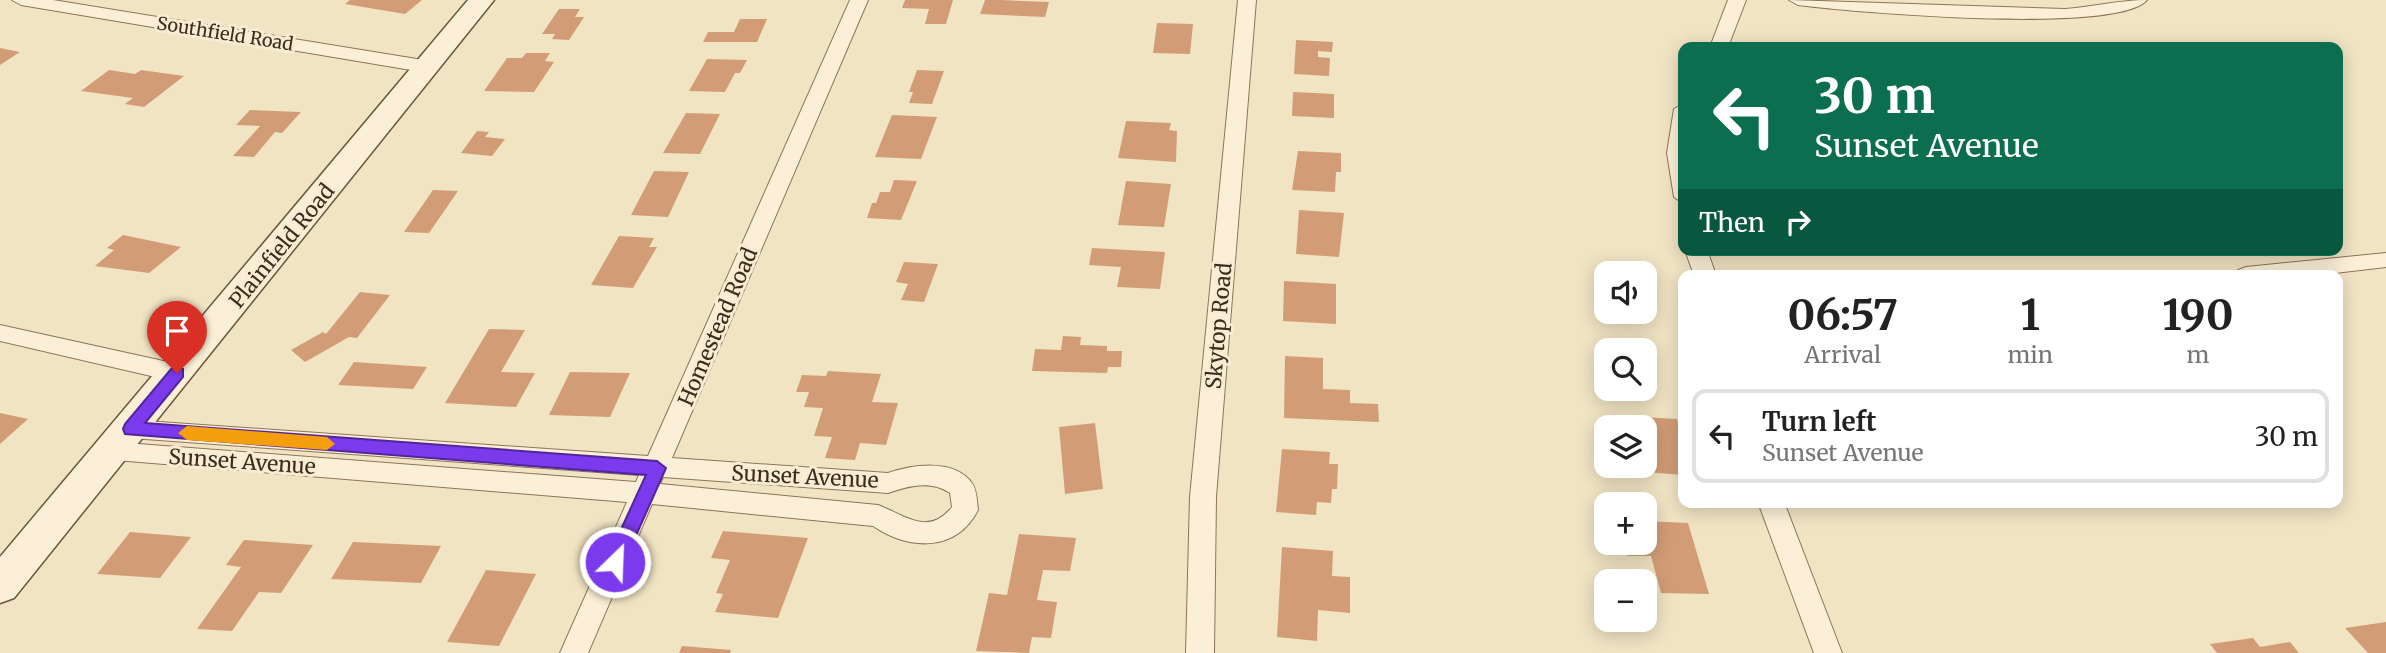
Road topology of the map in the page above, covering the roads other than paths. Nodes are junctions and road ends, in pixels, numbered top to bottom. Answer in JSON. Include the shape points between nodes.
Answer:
{"nodes":[{"id":1,"x":21,"y":0,"type":"edge"},
{"id":2,"x":481,"y":0,"type":"edge"},
{"id":3,"x":859,"y":0,"type":"edge"},
{"id":4,"x":1247,"y":0,"type":"edge"},
{"id":5,"x":1737,"y":0,"type":"edge"},
{"id":6,"x":1798,"y":0,"type":"edge"},
{"id":7,"x":2138,"y":0,"type":"edge"},
{"id":8,"x":1722,"y":42,"type":"edge"},
{"id":9,"x":429,"y":67,"type":"junction"},
{"id":10,"x":2386,"y":260,"type":"edge"},
{"id":11,"x":2293,"y":270,"type":"edge"},
{"id":12,"x":0,"y":333,"type":"edge"},
{"id":13,"x":177,"y":373,"type":"junction"},
{"id":14,"x":122,"y":440,"type":"junction"},
{"id":15,"x":657,"y":468,"type":"junction"},
{"id":16,"x":646,"y":493,"type":"junction"},
{"id":17,"x":1773,"y":508,"type":"edge"},
{"id":18,"x":0,"y":586,"type":"edge"},
{"id":19,"x":575,"y":653,"type":"edge"},
{"id":20,"x":1200,"y":653,"type":"edge"},
{"id":21,"x":1828,"y":653,"type":"edge"}],
"edges":[{"from":1,"to":9,"type":"street","name":"Southfield Road"},
{"from":2,"to":9,"type":"street","name":"Plainfield Road"},
{"from":3,"to":15,"type":"street","name":"Homestead Road"},
{"from":4,"to":20,"type":"street","name":"Skytop Road","via":[[1203,497]]},
{"from":5,"to":8,"type":"street"},
{"from":6,"to":7,"type":"street","via":[[1871,7],[2083,12],[2120,8]]},
{"from":9,"to":13,"type":"street","name":"Plainfield Road"},
{"from":10,"to":11,"type":"street"},
{"from":12,"to":13,"type":"street"},
{"from":13,"to":14,"type":"street","name":"Plainfield Road"},
{"from":14,"to":15,"type":"street","name":"Sunset Avenue"},
{"from":14,"to":16,"type":"street","name":"Sunset Avenue"},
{"from":14,"to":18,"type":"street","name":"Plainfield Road"},
{"from":15,"to":16,"type":"street","name":"Homestead Road"},
{"from":15,"to":16,"type":"street","name":"Sunset Avenue","via":[[888,483],[931,474],[962,488],[965,510],[944,530],[918,535],[878,516]]},
{"from":16,"to":19,"type":"street","name":"Homestead Road"},
{"from":17,"to":21,"type":"street"}]}
